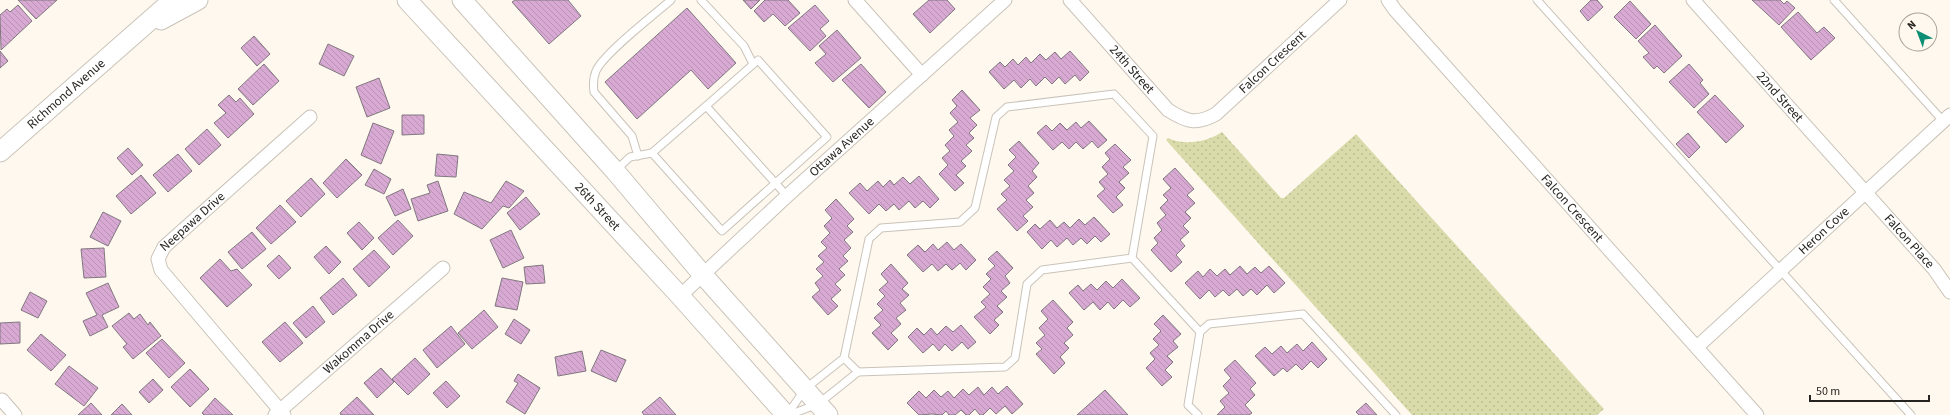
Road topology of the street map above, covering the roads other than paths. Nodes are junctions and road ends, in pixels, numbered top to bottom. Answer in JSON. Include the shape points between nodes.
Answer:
{"nodes":[{"id":1,"x":173,"y":0,"type":"edge"},
{"id":2,"x":198,"y":0,"type":"edge"},
{"id":3,"x":407,"y":0,"type":"edge"},
{"id":4,"x":462,"y":0,"type":"edge"},
{"id":5,"x":671,"y":0,"type":"edge"},
{"id":6,"x":701,"y":0,"type":"edge"},
{"id":7,"x":855,"y":0,"type":"edge"},
{"id":8,"x":1005,"y":0,"type":"edge"},
{"id":9,"x":1070,"y":0,"type":"edge"},
{"id":10,"x":1340,"y":0,"type":"edge"},
{"id":11,"x":1388,"y":0,"type":"edge"},
{"id":12,"x":1537,"y":0,"type":"edge"},
{"id":13,"x":1693,"y":0,"type":"edge"},
{"id":14,"x":1834,"y":0,"type":"edge"},
{"id":15,"x":132,"y":35,"type":"junction"},
{"id":16,"x":753,"y":64,"type":"junction"},
{"id":17,"x":922,"y":75,"type":"junction"},
{"id":18,"x":706,"y":106,"type":"junction"},
{"id":19,"x":310,"y":116,"type":"dead end"},
{"id":20,"x":1947,"y":118,"type":"edge"},
{"id":21,"x":1203,"y":121,"type":"joint"},
{"id":22,"x":0,"y":152,"type":"edge"},
{"id":23,"x":652,"y":153,"type":"junction"},
{"id":24,"x":638,"y":156,"type":"junction"},
{"id":25,"x":615,"y":171,"type":"junction"},
{"id":26,"x":776,"y":183,"type":"junction"},
{"id":27,"x":1867,"y":193,"type":"junction"},
{"id":28,"x":787,"y":196,"type":"junction"},
{"id":29,"x":1132,"y":258,"type":"junction"},
{"id":30,"x":443,"y":268,"type":"dead end"},
{"id":31,"x":1781,"y":270,"type":"junction"},
{"id":32,"x":703,"y":275,"type":"junction"},
{"id":33,"x":1950,"y":292,"type":"edge"},
{"id":34,"x":680,"y":296,"type":"junction"},
{"id":35,"x":1200,"y":332,"type":"junction"},
{"id":36,"x":1697,"y":347,"type":"junction"},
{"id":37,"x":844,"y":358,"type":"junction"},
{"id":38,"x":858,"y":372,"type":"junction"},
{"id":39,"x":805,"y":389,"type":"junction"},
{"id":40,"x":2,"y":400,"type":"dead end"},
{"id":41,"x":823,"y":409,"type":"edge"},
{"id":42,"x":280,"y":414,"type":"edge"},
{"id":43,"x":15,"y":415,"type":"edge"},
{"id":44,"x":788,"y":415,"type":"edge"},
{"id":45,"x":1198,"y":415,"type":"edge"},
{"id":46,"x":1396,"y":415,"type":"edge"},
{"id":47,"x":1757,"y":415,"type":"edge"},
{"id":48,"x":1911,"y":415,"type":"edge"}],
"edges":[{"from":1,"to":15,"type":"street","name":"Richmond Avenue"},
{"from":2,"to":15,"type":"street","name":"Richmond Avenue"},
{"from":3,"to":34,"type":"street","name":"26th Street"},
{"from":4,"to":25,"type":"street"},
{"from":5,"to":24,"type":"lane","via":[[605,58],[596,70],[592,84],[594,92],[632,136]]},
{"from":6,"to":16,"type":"lane","via":[[744,46]]},
{"from":7,"to":17,"type":"street"},
{"from":8,"to":17,"type":"street","name":"Ottawa Avenue"},
{"from":9,"to":21,"type":"street","name":"24th Street","via":[[1168,110],[1181,118]]},
{"from":10,"to":21,"type":"street","name":"Falcon Crescent","via":[[1216,114]]},
{"from":11,"to":36,"type":"street","name":"Falcon Crescent","via":[[1489,117]]},
{"from":12,"to":31,"type":"lane"},
{"from":13,"to":27,"type":"street","name":"22nd Street"},
{"from":14,"to":20,"type":"lane"},
{"from":15,"to":22,"type":"street","name":"Richmond Avenue"},
{"from":16,"to":18,"type":"lane"},
{"from":16,"to":26,"type":"lane","via":[[758,60],[827,137]]},
{"from":17,"to":28,"type":"street","name":"Ottawa Avenue"},
{"from":18,"to":23,"type":"lane"},
{"from":18,"to":26,"type":"lane"},
{"from":19,"to":42,"type":"street","name":"Neepawa Drive","via":[[164,246],[158,259],[161,270]]},
{"from":20,"to":27,"type":"street","name":"Heron Cove"},
{"from":23,"to":24,"type":"lane"},
{"from":23,"to":26,"type":"lane","via":[[722,231]]},
{"from":24,"to":25,"type":"lane","via":[[630,157]]},
{"from":25,"to":32,"type":"street"},
{"from":26,"to":28,"type":"lane"},
{"from":27,"to":31,"type":"street","name":"Heron Cove"},
{"from":27,"to":33,"type":"street","name":"Falcon Place","via":[[1934,269]]},
{"from":28,"to":32,"type":"street","name":"Ottawa Avenue"},
{"from":29,"to":35,"type":"lane"},
{"from":29,"to":37,"type":"lane","via":[[1153,136],[1114,94],[1007,107],[996,117],[975,208],[960,222],[881,228],[869,239]]},
{"from":29,"to":38,"type":"lane","via":[[1042,270],[1027,284],[1014,358],[1005,367]]},
{"from":30,"to":42,"type":"street","name":"Wakomma Drive"},
{"from":31,"to":36,"type":"street","name":"Heron Cove"},
{"from":31,"to":48,"type":"lane"},
{"from":32,"to":34,"type":"street","name":"Ottawa Avenue"},
{"from":32,"to":39,"type":"street"},
{"from":34,"to":44,"type":"street","name":"26th Street"},
{"from":35,"to":45,"type":"lane","via":[[1188,405]]},
{"from":35,"to":46,"type":"lane","via":[[1209,324],[1303,314]]},
{"from":36,"to":47,"type":"street","name":"Falcon Crescent"},
{"from":37,"to":38,"type":"lane"},
{"from":37,"to":39,"type":"lane"},
{"from":38,"to":41,"type":"lane"},
{"from":39,"to":41,"type":"street"},
{"from":39,"to":44,"type":"lane"},
{"from":40,"to":43,"type":"street"},
{"from":41,"to":44,"type":"lane"}]}
